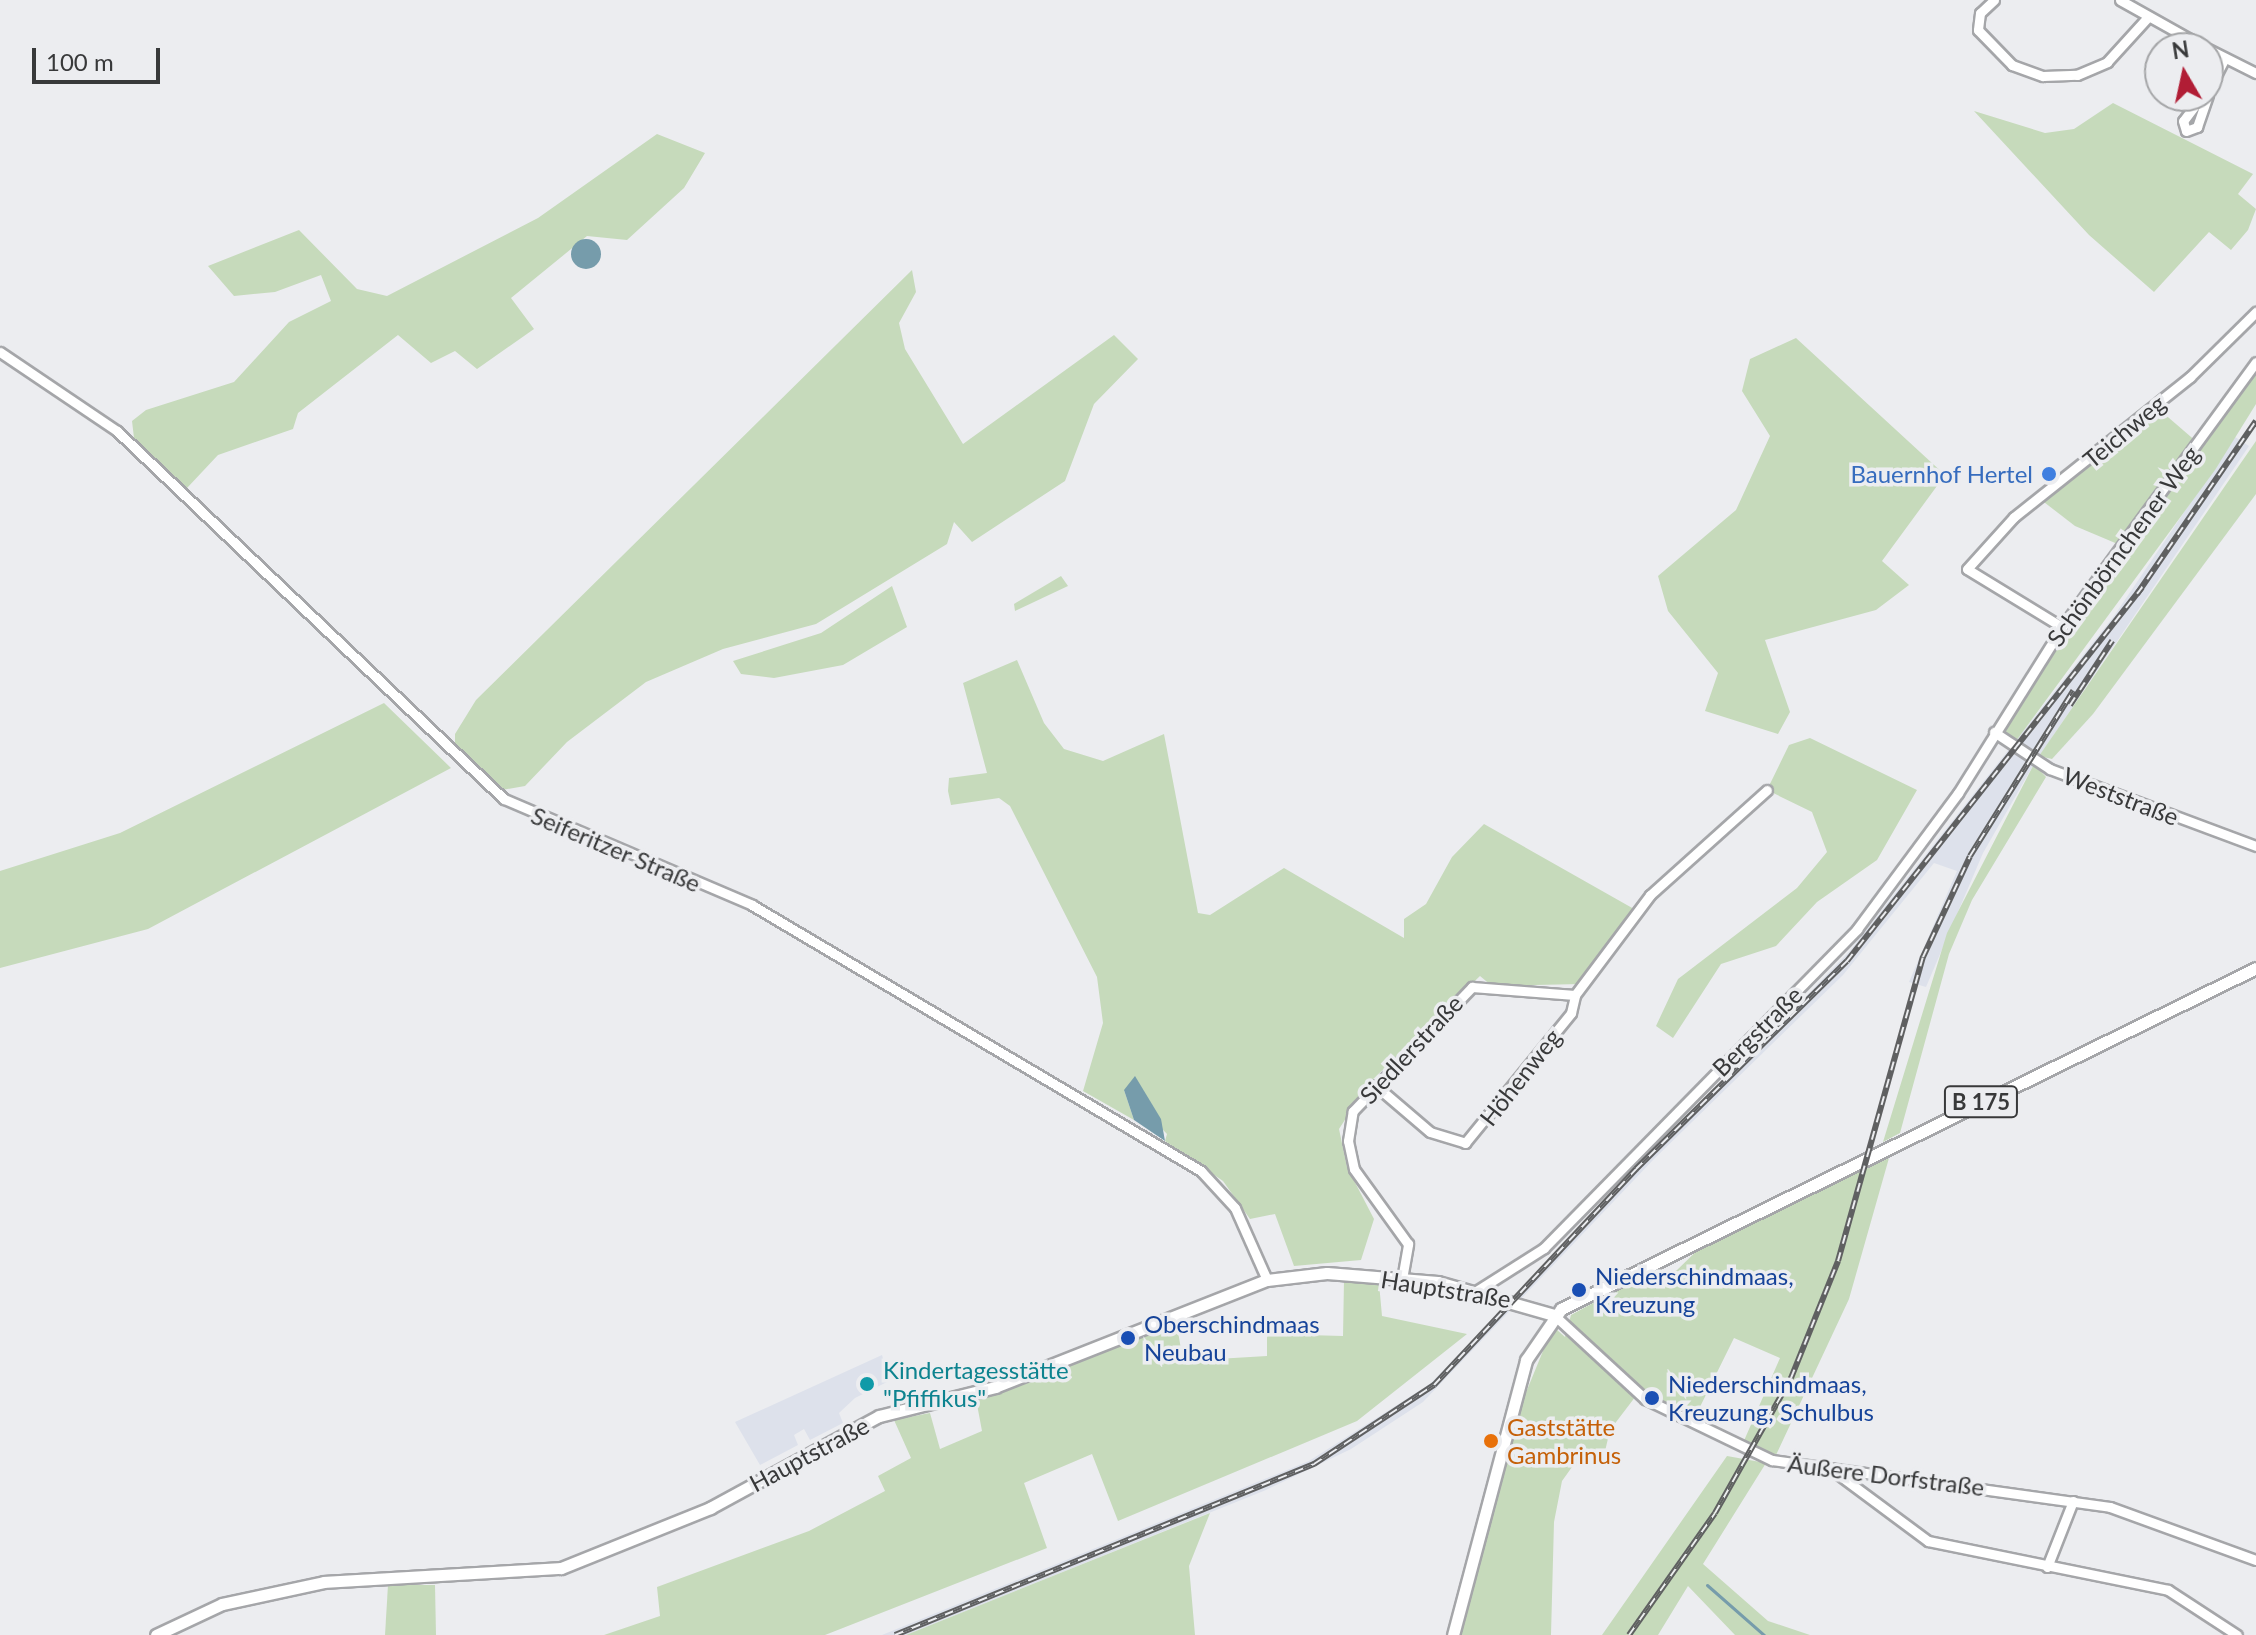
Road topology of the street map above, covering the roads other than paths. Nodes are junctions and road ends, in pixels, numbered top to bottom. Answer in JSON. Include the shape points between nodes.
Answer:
{"nodes":[{"id":1,"x":2120,"y":0,"type":"edge"},
{"id":2,"x":1989,"y":2,"type":"edge"},
{"id":3,"x":2148,"y":17,"type":"junction"},
{"id":4,"x":2176,"y":32,"type":"edge"},
{"id":5,"x":2225,"y":58,"type":"edge"},
{"id":6,"x":2256,"y":73,"type":"edge"},
{"id":7,"x":2190,"y":112,"type":"edge"},
{"id":8,"x":2202,"y":112,"type":"edge"},
{"id":9,"x":2256,"y":312,"type":"edge"},
{"id":10,"x":0,"y":352,"type":"edge"},
{"id":11,"x":2256,"y":362,"type":"edge"},
{"id":12,"x":2062,"y":627,"type":"junction"},
{"id":13,"x":1994,"y":732,"type":"junction"},
{"id":14,"x":1764,"y":794,"type":"dead end"},
{"id":15,"x":2256,"y":846,"type":"edge"},
{"id":16,"x":2256,"y":968,"type":"edge"},
{"id":17,"x":1575,"y":995,"type":"junction"},
{"id":18,"x":1375,"y":1085,"type":"junction"},
{"id":19,"x":1402,"y":1279,"type":"junction"},
{"id":20,"x":1267,"y":1280,"type":"junction"},
{"id":21,"x":1478,"y":1290,"type":"junction"},
{"id":22,"x":1554,"y":1315,"type":"junction"},
{"id":23,"x":1834,"y":1471,"type":"junction"},
{"id":24,"x":2073,"y":1501,"type":"junction"},
{"id":25,"x":2256,"y":1560,"type":"edge"},
{"id":26,"x":2047,"y":1567,"type":"junction"},
{"id":27,"x":156,"y":1635,"type":"edge"},
{"id":28,"x":1453,"y":1635,"type":"edge"},
{"id":29,"x":2237,"y":1635,"type":"edge"}],
"edges":[{"from":1,"to":3,"type":"street"},
{"from":2,"to":3,"type":"street","via":[[1977,21],[1983,39],[2012,65],[2043,76],[2077,75],[2107,62]]},
{"from":3,"to":4,"type":"street"},
{"from":5,"to":6,"type":"street"},
{"from":7,"to":8,"type":"street","via":[[2183,121],[2186,131],[2197,127]]},
{"from":9,"to":12,"type":"street","name":"Teichweg","via":[[2190,377],[2014,517],[1967,569]]},
{"from":10,"to":20,"type":"street","name":"Seiferitzer Straße","via":[[117,431],[504,799],[752,905],[1201,1171],[1235,1208]]},
{"from":11,"to":12,"type":"street","name":"Schönbörnchener Weg"},
{"from":12,"to":13,"type":"street","name":"Schönbörnchener Weg"},
{"from":13,"to":15,"type":"street","name":"Weststraße","via":[[2050,769]]},
{"from":13,"to":21,"type":"street","name":"Bergstraße","via":[[1857,929],[1544,1248]]},
{"from":14,"to":17,"type":"street","via":[[1650,895]]},
{"from":16,"to":22,"type":"main road","number":"B 175","via":[[1705,1235]]},
{"from":17,"to":18,"type":"street","name":"Siedlerstraße","via":[[1472,987]]},
{"from":17,"to":18,"type":"street","name":"Höhenweg","via":[[1571,1013],[1465,1143],[1419,1125]]},
{"from":18,"to":19,"type":"street","name":"Siedlerstraße","via":[[1353,1111],[1348,1141],[1362,1187],[1408,1244]]},
{"from":19,"to":20,"type":"main road","name":"Hauptstraße","via":[[1300,1273]]},
{"from":19,"to":21,"type":"main road","name":"Hauptstraße"},
{"from":20,"to":27,"type":"main road","name":"Hauptstraße","via":[[995,1387],[879,1416],[710,1508],[561,1568],[324,1582],[222,1604]]},
{"from":21,"to":22,"type":"main road","name":"Hauptstraße"},
{"from":22,"to":23,"type":"street","name":"Äußere Dorfstraße","via":[[1607,1370],[1677,1417],[1772,1460]]},
{"from":22,"to":28,"type":"main road","via":[[1520,1380]]},
{"from":23,"to":24,"type":"street","name":"Äußere Dorfstraße"},
{"from":23,"to":26,"type":"street","via":[[1928,1541]]},
{"from":24,"to":25,"type":"street","name":"Äußere Dorfstraße","via":[[2110,1507]]},
{"from":24,"to":26,"type":"street"},
{"from":26,"to":29,"type":"street","via":[[2168,1590]]}]}
